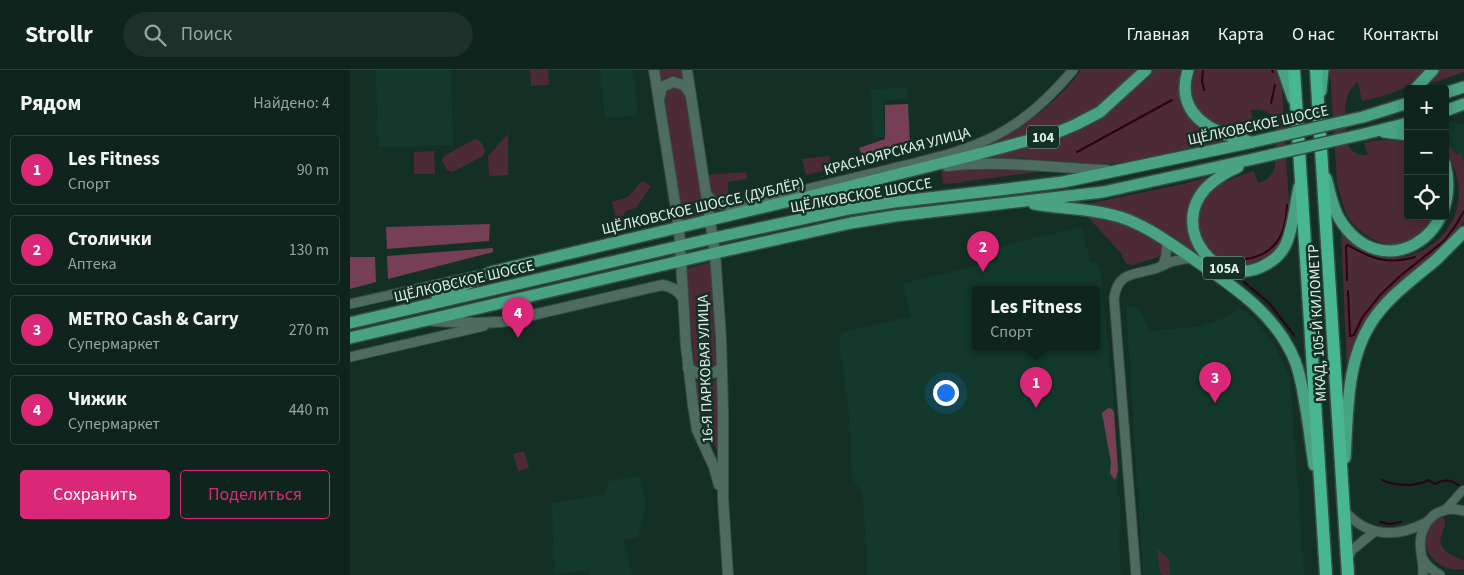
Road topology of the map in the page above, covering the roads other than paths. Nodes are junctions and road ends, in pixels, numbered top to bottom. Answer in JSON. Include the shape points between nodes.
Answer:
{"nodes":[{"id":1,"x":654,"y":70,"type":"edge"},
{"id":2,"x":687,"y":70,"type":"edge"},
{"id":3,"x":1073,"y":70,"type":"edge"},
{"id":4,"x":1146,"y":70,"type":"edge"},
{"id":5,"x":1188,"y":70,"type":"edge"},
{"id":6,"x":1283,"y":70,"type":"edge"},
{"id":7,"x":1294,"y":70,"type":"edge"},
{"id":8,"x":1316,"y":70,"type":"edge"},
{"id":9,"x":1323,"y":70,"type":"edge"},
{"id":10,"x":1433,"y":70,"type":"edge"},
{"id":11,"x":1420,"y":85,"type":"edge"},
{"id":12,"x":1464,"y":87,"type":"edge"},
{"id":13,"x":1449,"y":91,"type":"edge"},
{"id":14,"x":691,"y":96,"type":"junction"},
{"id":15,"x":1404,"y":98,"type":"edge"},
{"id":16,"x":659,"y":101,"type":"junction"},
{"id":17,"x":1404,"y":104,"type":"edge"},
{"id":18,"x":1464,"y":104,"type":"edge"},
{"id":19,"x":1389,"y":109,"type":"junction"},
{"id":20,"x":1319,"y":110,"type":"junction"},
{"id":21,"x":1449,"y":110,"type":"edge"},
{"id":22,"x":1298,"y":112,"type":"junction"},
{"id":23,"x":1404,"y":124,"type":"edge"},
{"id":24,"x":1368,"y":133,"type":"junction"},
{"id":25,"x":1404,"y":134,"type":"edge"},
{"id":26,"x":1252,"y":142,"type":"junction"},
{"id":27,"x":1252,"y":159,"type":"junction"},
{"id":28,"x":922,"y":168,"type":"junction"},
{"id":29,"x":1324,"y":169,"type":"junction"},
{"id":30,"x":1302,"y":170,"type":"junction"},
{"id":31,"x":1118,"y":171,"type":"junction"},
{"id":32,"x":1449,"y":174,"type":"edge"},
{"id":33,"x":707,"y":194,"type":"junction"},
{"id":34,"x":1022,"y":202,"type":"junction"},
{"id":35,"x":711,"y":220,"type":"junction"},
{"id":36,"x":679,"y":228,"type":"junction"},
{"id":37,"x":1464,"y":232,"type":"edge"},
{"id":38,"x":714,"y":238,"type":"junction"},
{"id":39,"x":1167,"y":242,"type":"junction"},
{"id":40,"x":681,"y":246,"type":"junction"},
{"id":41,"x":715,"y":253,"type":"junction"},
{"id":42,"x":1192,"y":258,"type":"junction"},
{"id":43,"x":681,"y":261,"type":"junction"},
{"id":44,"x":1163,"y":265,"type":"junction"},
{"id":45,"x":491,"y":272,"type":"junction"},
{"id":46,"x":683,"y":298,"type":"junction"},
{"id":47,"x":350,"y":304,"type":"edge"},
{"id":48,"x":417,"y":307,"type":"junction"},
{"id":49,"x":420,"y":322,"type":"junction"},
{"id":50,"x":502,"y":322,"type":"junction"},
{"id":51,"x":350,"y":323,"type":"edge"},
{"id":52,"x":350,"y":338,"type":"edge"},
{"id":53,"x":350,"y":357,"type":"edge"},
{"id":54,"x":688,"y":368,"type":"junction"},
{"id":55,"x":721,"y":368,"type":"junction"},
{"id":56,"x":1343,"y":484,"type":"junction"},
{"id":57,"x":1464,"y":489,"type":"edge"},
{"id":58,"x":722,"y":498,"type":"junction"},
{"id":59,"x":1344,"y":510,"type":"junction"},
{"id":60,"x":1444,"y":511,"type":"junction"},
{"id":61,"x":1464,"y":511,"type":"edge"},
{"id":62,"x":1427,"y":522,"type":"junction"},
{"id":63,"x":1324,"y":531,"type":"junction"},
{"id":64,"x":1405,"y":531,"type":"junction"},
{"id":65,"x":1374,"y":532,"type":"junction"},
{"id":66,"x":1419,"y":542,"type":"junction"},
{"id":67,"x":1421,"y":555,"type":"junction"},
{"id":68,"x":1348,"y":560,"type":"junction"},
{"id":69,"x":728,"y":575,"type":"edge"},
{"id":70,"x":1136,"y":575,"type":"edge"},
{"id":71,"x":1326,"y":575,"type":"edge"},
{"id":72,"x":1348,"y":575,"type":"edge"},
{"id":73,"x":1423,"y":575,"type":"edge"},
{"id":74,"x":1440,"y":575,"type":"edge"}],
"edges":[{"from":1,"to":16,"type":"main road","name":"16-Я ПАРКОВАЯ УЛИЦА"},
{"from":2,"to":14,"type":"main road","name":"16-Я ПАРКОВАЯ УЛИЦА"},
{"from":3,"to":33,"type":"street","name":"КРАСНОЯРСКАЯ УЛИЦА","via":[[1024,118],[996,136],[966,148],[737,205],[716,203]]},
{"from":4,"to":28,"type":"main road","number":"104","via":[[1100,112],[1077,124],[1056,133]]},
{"from":5,"to":26,"type":"main road","via":[[1185,83],[1187,99],[1199,120],[1212,130]]},
{"from":6,"to":22,"type":"main road"},
{"from":7,"to":22,"type":"highway","name":"МКАД, 105-Й КИЛОМЕТР"},
{"from":8,"to":20,"type":"highway","name":"МКАД, 105-Й КИЛОМЕТР"},
{"from":9,"to":20,"type":"main road"},
{"from":10,"to":11,"type":"main road"},
{"from":12,"to":13,"type":"main road"},
{"from":14,"to":16,"type":"main road","via":[[684,85],[672,82],[662,87]]},
{"from":14,"to":33,"type":"main road","name":"16-Я ПАРКОВАЯ УЛИЦА"},
{"from":15,"to":19,"type":"main road"},
{"from":16,"to":36,"type":"main road","name":"16-Я ПАРКОВАЯ УЛИЦА"},
{"from":17,"to":19,"type":"main road","name":"ЩЁЛКОВСКОЕ ШОССЕ"},
{"from":18,"to":21,"type":"main road"},
{"from":19,"to":26,"type":"main road","name":"ЩЁЛКОВСКОЕ ШОССЕ","bridge":true},
{"from":20,"to":29,"type":"highway","name":"МКАД, 105-Й КИЛОМЕТР"},
{"from":22,"to":30,"type":"highway","name":"МКАД, 105-Й КИЛОМЕТР"},
{"from":23,"to":24,"type":"main road","name":"ЩЁЛКОВСКОЕ ШОССЕ"},
{"from":24,"to":25,"type":"main road"},
{"from":24,"to":27,"type":"main road","name":"ЩЁЛКОВСКОЕ ШОССЕ","bridge":true},
{"from":26,"to":31,"type":"main road","name":"ЩЁЛКОВСКОЕ ШОССЕ"},
{"from":27,"to":30,"type":"main road","number":"105A","via":[[1207,187],[1193,215],[1199,246],[1212,262],[1231,270],[1262,267],[1285,246]]},
{"from":27,"to":34,"type":"main road","name":"ЩЁЛКОВСКОЕ ШОССЕ","via":[[1103,192]]},
{"from":28,"to":31,"type":"main road","via":[[1016,164]]},
{"from":28,"to":35,"type":"main road","name":"ЩЁЛКОВСКОЕ ШОССЕ (ДУБЛЁР)"},
{"from":29,"to":32,"type":"main road","via":[[1334,206],[1348,230],[1367,245],[1391,251],[1415,247],[1436,234],[1449,213],[1452,201]]},
{"from":29,"to":56,"type":"highway","name":"МКАД, 105-Й КИЛОМЕТР"},
{"from":30,"to":63,"type":"highway","name":"МКАД, 105-Й КИЛОМЕТР"},
{"from":31,"to":38,"type":"main road","name":"ЩЁЛКОВСКОЕ ШОССЕ","via":[[1063,182],[871,205]]},
{"from":33,"to":35,"type":"main road","name":"16-Я ПАРКОВАЯ УЛИЦА"},
{"from":34,"to":39,"type":"main road","via":[[1104,212],[1144,227]]},
{"from":34,"to":41,"type":"main road","name":"ЩЁЛКОВСКОЕ ШОССЕ","via":[[873,219]]},
{"from":35,"to":36,"type":"main road","name":"ЩЁЛКОВСКОЕ ШОССЕ (ДУБЛЁР)"},
{"from":35,"to":38,"type":"main road","name":"16-Я ПАРКОВАЯ УЛИЦА"},
{"from":36,"to":40,"type":"main road","name":"16-Я ПАРКОВАЯ УЛИЦА"},
{"from":36,"to":45,"type":"main road","name":"ЩЁЛКОВСКОЕ ШОССЕ (ДУБЛЁР)"},
{"from":37,"to":56,"type":"main road","via":[[1388,302],[1371,323],[1353,370]]},
{"from":38,"to":40,"type":"main road","name":"ЩЁЛКОВСКОЕ ШОССЕ"},
{"from":38,"to":41,"type":"main road","name":"16-Я ПАРКОВАЯ УЛИЦА"},
{"from":39,"to":42,"type":"main road"},
{"from":39,"to":44,"type":"street"},
{"from":40,"to":43,"type":"main road","name":"16-Я ПАРКОВАЯ УЛИЦА"},
{"from":40,"to":48,"type":"main road","name":"ЩЁЛКОВСКОЕ ШОССЕ"},
{"from":41,"to":43,"type":"main road","name":"ЩЁЛКОВСКОЕ ШОССЕ"},
{"from":41,"to":55,"type":"main road","name":"16-Я ПАРКОВАЯ УЛИЦА"},
{"from":42,"to":44,"type":"street"},
{"from":42,"to":63,"type":"main road","via":[[1238,290],[1261,311],[1296,361]]},
{"from":43,"to":46,"type":"main road","name":"16-Я ПАРКОВАЯ УЛИЦА"},
{"from":43,"to":49,"type":"main road","name":"ЩЁЛКОВСКОЕ ШОССЕ"},
{"from":44,"to":70,"type":"street","via":[[1120,280],[1114,298]]},
{"from":45,"to":47,"type":"street","name":"ЩЁЛКОВСКОЕ ШОССЕ (ДУБЛЁР)"},
{"from":45,"to":48,"type":"main road","name":"ЩЁЛКОВСКОЕ ШОССЕ (ДУБЛЁР)"},
{"from":46,"to":50,"type":"main road","via":[[679,291],[662,285]]},
{"from":46,"to":54,"type":"main road","name":"16-Я ПАРКОВАЯ УЛИЦА"},
{"from":48,"to":51,"type":"main road","name":"ЩЁЛКОВСКОЕ ШОССЕ"},
{"from":49,"to":50,"type":"main road"},
{"from":49,"to":52,"type":"main road","name":"ЩЁЛКОВСКОЕ ШОССЕ"},
{"from":50,"to":53,"type":"street"},
{"from":54,"to":55,"type":"main road","via":[[706,376]]},
{"from":54,"to":58,"type":"main road","name":"16-Я ПАРКОВАЯ УЛИЦА","via":[[697,430],[714,467]]},
{"from":55,"to":58,"type":"main road","name":"16-Я ПАРКОВАЯ УЛИЦА"},
{"from":56,"to":59,"type":"highway","name":"МКАД, 105-Й КИЛОМЕТР"},
{"from":57,"to":60,"type":"street"},
{"from":58,"to":69,"type":"main road","name":"16-Я ПАРКОВАЯ УЛИЦА"},
{"from":59,"to":65,"type":"street","via":[[1358,524]]},
{"from":59,"to":68,"type":"highway","name":"МКАД, 105-Й КИЛОМЕТР"},
{"from":60,"to":61,"type":"street"},
{"from":60,"to":62,"type":"street"},
{"from":62,"to":64,"type":"street"},
{"from":62,"to":66,"type":"street"},
{"from":63,"to":71,"type":"highway","name":"МКАД, 105-Й КИЛОМЕТР"},
{"from":64,"to":65,"type":"street"},
{"from":64,"to":66,"type":"street"},
{"from":65,"to":68,"type":"street","via":[[1352,550]]},
{"from":66,"to":67,"type":"street"},
{"from":67,"to":73,"type":"street"},
{"from":67,"to":74,"type":"street","via":[[1433,572]]},
{"from":68,"to":72,"type":"highway","name":"МКАД, 105-Й КИЛОМЕТР"}]}
